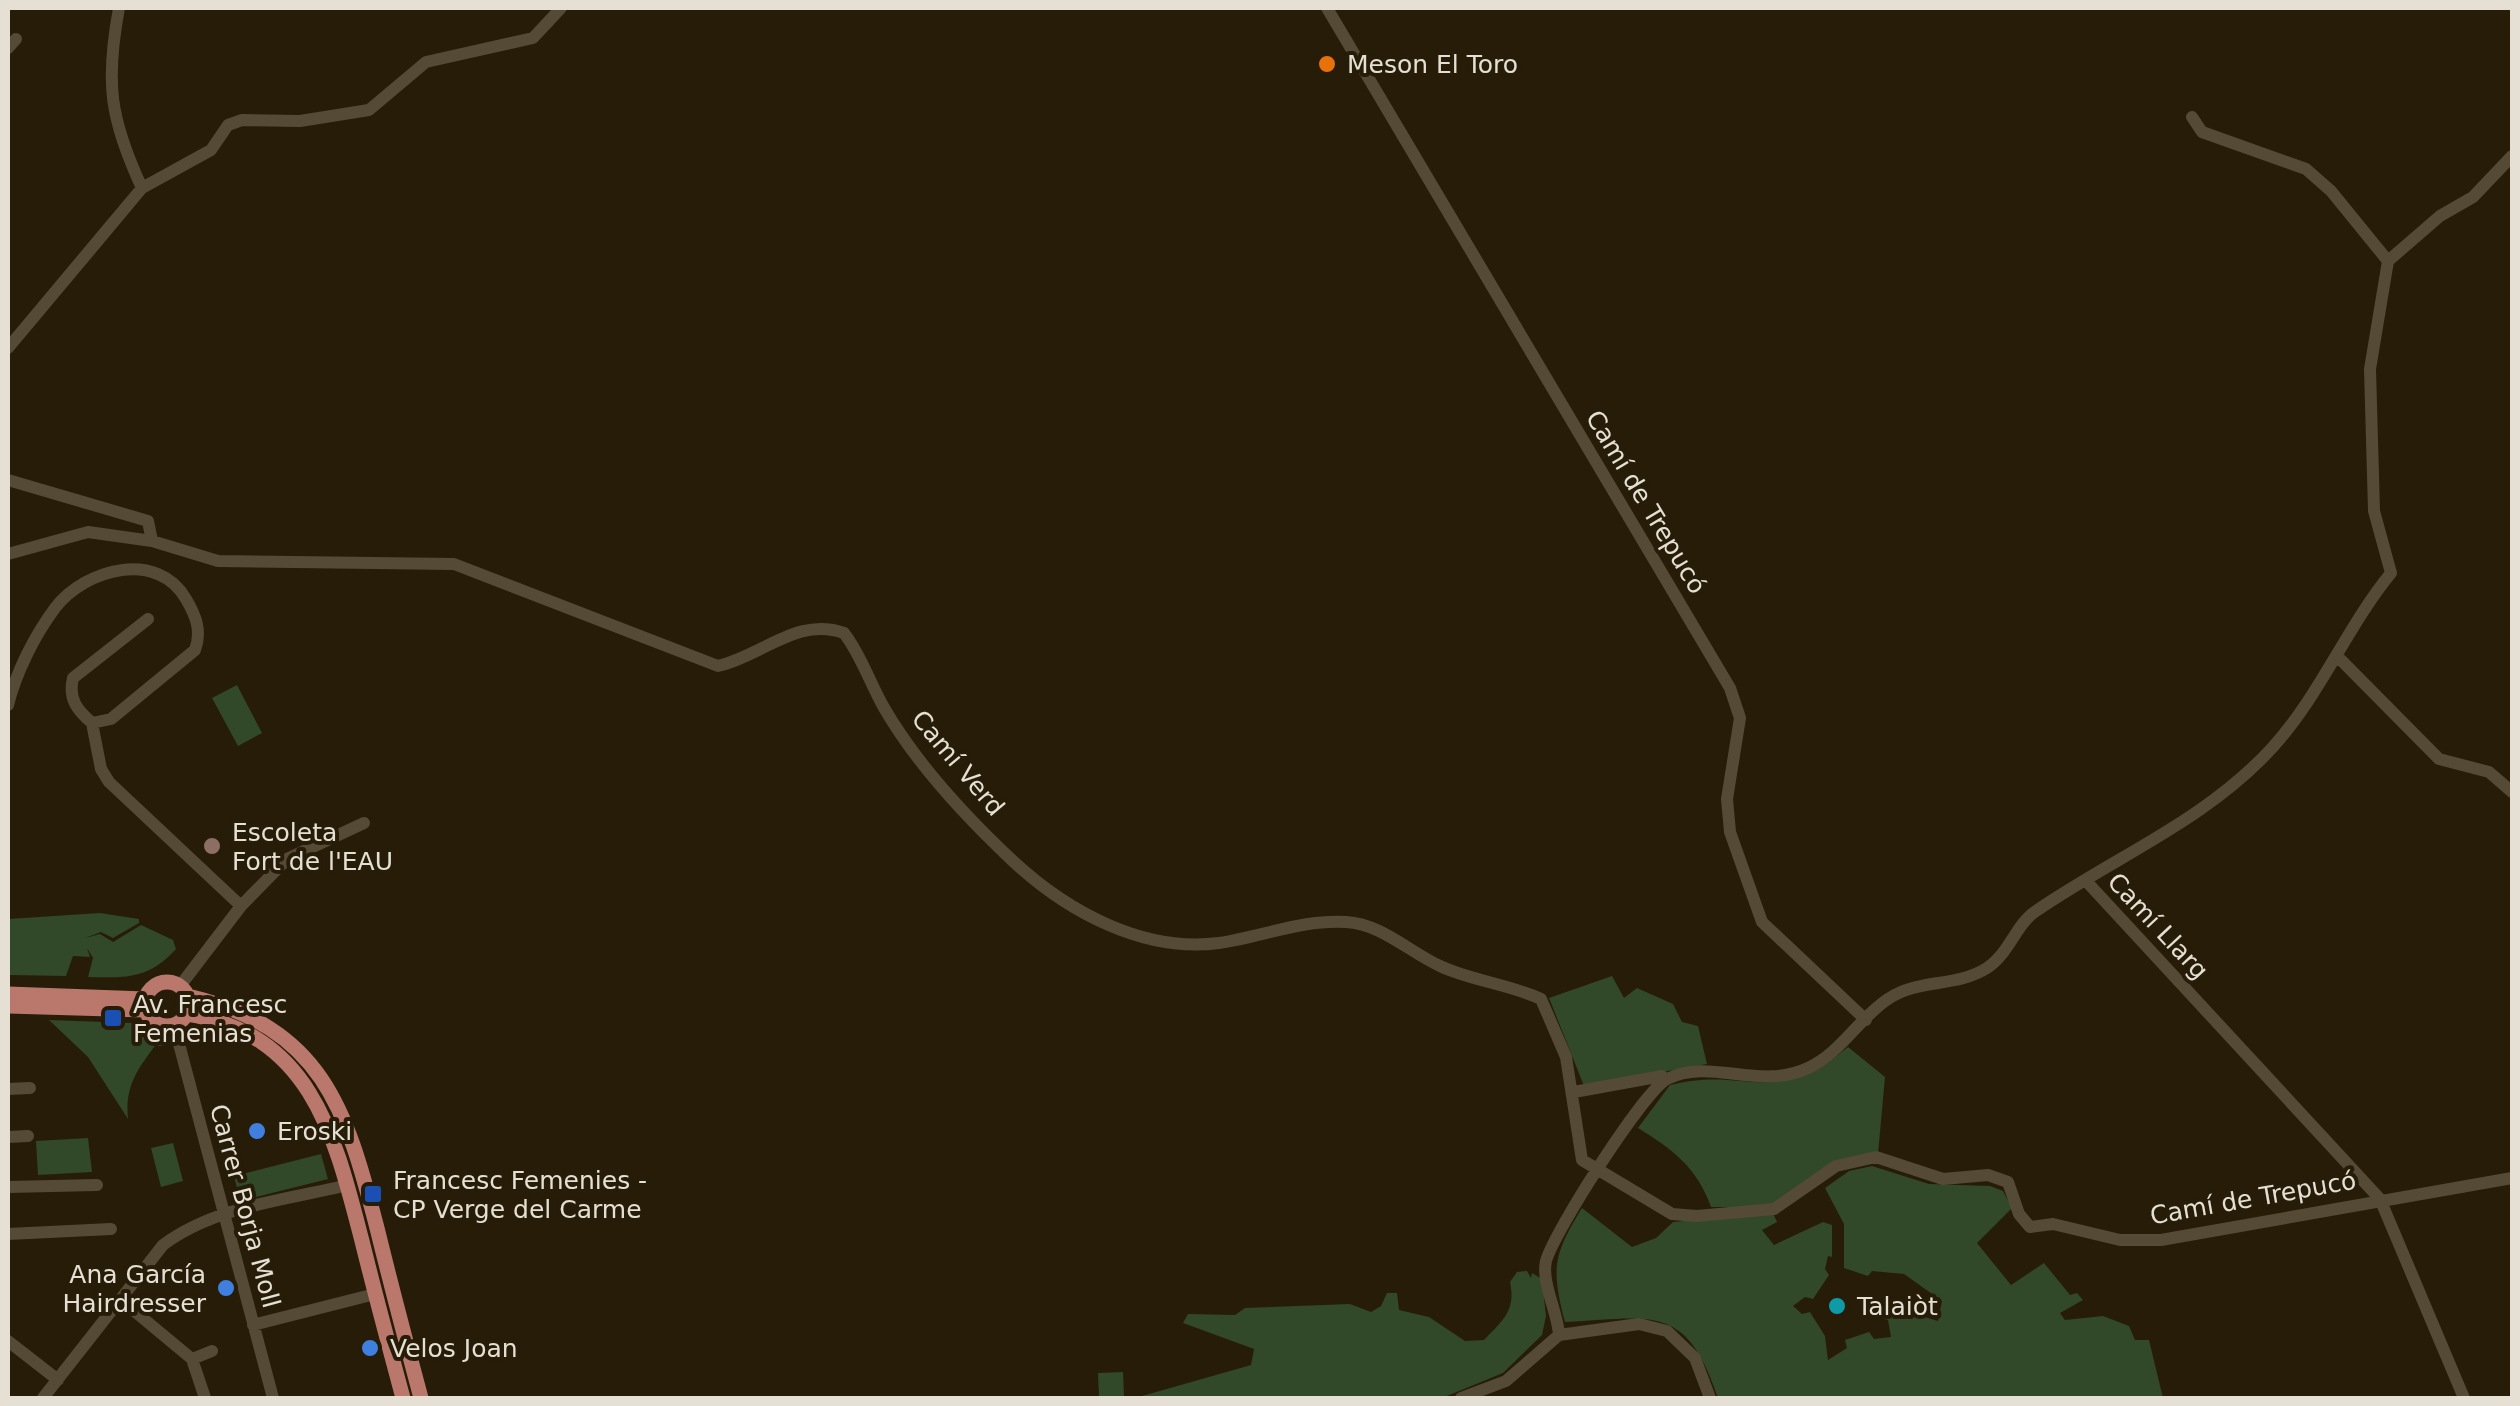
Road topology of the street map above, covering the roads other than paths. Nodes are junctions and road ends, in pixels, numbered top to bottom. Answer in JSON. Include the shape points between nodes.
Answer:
{"nodes":[{"id":1,"x":119,"y":8,"type":"edge"},
{"id":2,"x":561,"y":8,"type":"edge"},
{"id":3,"x":1327,"y":8,"type":"edge"},
{"id":4,"x":2192,"y":117,"type":"dead end"},
{"id":5,"x":2512,"y":156,"type":"edge"},
{"id":6,"x":142,"y":188,"type":"junction"},
{"id":7,"x":2388,"y":261,"type":"junction"},
{"id":8,"x":8,"y":348,"type":"edge"},
{"id":9,"x":8,"y":480,"type":"edge"},
{"id":10,"x":152,"y":540,"type":"junction"},
{"id":11,"x":8,"y":554,"type":"edge"},
{"id":12,"x":148,"y":619,"type":"dead end"},
{"id":13,"x":2339,"y":658,"type":"junction"},
{"id":14,"x":8,"y":705,"type":"edge"},
{"id":15,"x":92,"y":723,"type":"junction"},
{"id":16,"x":2512,"y":792,"type":"edge"},
{"id":17,"x":364,"y":822,"type":"dead end"},
{"id":18,"x":2087,"y":882,"type":"junction"},
{"id":19,"x":241,"y":906,"type":"junction"},
{"id":20,"x":184,"y":991,"type":"junction"},
{"id":21,"x":8,"y":994,"type":"edge"},
{"id":22,"x":145,"y":1005,"type":"junction"},
{"id":23,"x":8,"y":1006,"type":"edge"},
{"id":24,"x":181,"y":1020,"type":"junction"},
{"id":25,"x":1866,"y":1020,"type":"junction"},
{"id":26,"x":1666,"y":1080,"type":"junction"},
{"id":27,"x":30,"y":1088,"type":"dead end"},
{"id":28,"x":8,"y":1089,"type":"edge"},
{"id":29,"x":1574,"y":1092,"type":"junction"},
{"id":30,"x":8,"y":1136,"type":"edge"},
{"id":31,"x":28,"y":1136,"type":"dead end"},
{"id":32,"x":1598,"y":1170,"type":"junction"},
{"id":33,"x":2512,"y":1178,"type":"edge"},
{"id":34,"x":96,"y":1186,"type":"dead end"},
{"id":35,"x":348,"y":1186,"type":"junction"},
{"id":36,"x":8,"y":1187,"type":"edge"},
{"id":37,"x":2380,"y":1199,"type":"junction"},
{"id":38,"x":224,"y":1214,"type":"junction"},
{"id":39,"x":111,"y":1229,"type":"dead end"},
{"id":40,"x":8,"y":1234,"type":"edge"},
{"id":41,"x":375,"y":1294,"type":"junction"},
{"id":42,"x":121,"y":1300,"type":"junction"},
{"id":43,"x":254,"y":1325,"type":"junction"},
{"id":44,"x":1559,"y":1335,"type":"junction"},
{"id":45,"x":8,"y":1341,"type":"edge"},
{"id":46,"x":212,"y":1350,"type":"dead end"},
{"id":47,"x":192,"y":1359,"type":"junction"},
{"id":48,"x":58,"y":1380,"type":"junction"},
{"id":49,"x":43,"y":1398,"type":"edge"},
{"id":50,"x":205,"y":1398,"type":"edge"},
{"id":51,"x":273,"y":1398,"type":"edge"},
{"id":52,"x":403,"y":1398,"type":"edge"},
{"id":53,"x":420,"y":1398,"type":"edge"},
{"id":54,"x":1461,"y":1398,"type":"edge"},
{"id":55,"x":1710,"y":1398,"type":"edge"},
{"id":56,"x":2464,"y":1398,"type":"edge"}],
"edges":[{"from":1,"to":6,"type":"street","via":[[108,64],[118,137]]},
{"from":2,"to":6,"type":"street","via":[[533,38],[413,68],[368,110],[228,126],[211,150]]},
{"from":3,"to":25,"type":"street","name":"Camí de Trepucó","via":[[1730,688],[1740,718],[1727,799],[1730,832],[1762,922]]},
{"from":4,"to":7,"type":"street","via":[[2202,132],[2306,169]]},
{"from":5,"to":7,"type":"street","via":[[2472,197]]},
{"from":6,"to":8,"type":"street"},
{"from":7,"to":13,"type":"street","via":[[2370,369],[2374,510],[2391,573],[2362,608]]},
{"from":9,"to":10,"type":"street","via":[[148,521]]},
{"from":10,"to":11,"type":"street","name":"Camí Verd","via":[[88,532]]},
{"from":10,"to":29,"type":"street","name":"Camí Verd","via":[[218,561],[454,564],[718,666],[788,634],[828,627],[844,632],[903,736],[984,831],[1045,887],[1096,919],[1144,939],[1184,945],[1317,922],[1381,931],[1442,968],[1541,999]]},
{"from":12,"to":15,"type":"street","via":[[73,678],[73,700]]},
{"from":13,"to":16,"type":"street","via":[[2440,759],[2488,772]]},
{"from":13,"to":18,"type":"street","via":[[2283,734],[2232,786]]},
{"from":14,"to":15,"type":"street","via":[[56,606],[122,568],[158,572],[179,587],[192,609],[200,637],[195,650],[112,719]]},
{"from":15,"to":19,"type":"street","via":[[109,782]]},
{"from":17,"to":19,"type":"street","via":[[287,859]]},
{"from":18,"to":25,"type":"street","name":"Camí Llarg","via":[[2031,914],[1992,965],[1952,982],[1914,984]]},
{"from":18,"to":37,"type":"street","name":"Camí Llarg"},
{"from":19,"to":20,"type":"street"},
{"from":20,"to":22,"type":"main road","via":[[164,982],[148,991]]},
{"from":20,"to":24,"type":"main road"},
{"from":20,"to":53,"type":"main road","via":[[276,1032],[333,1097],[354,1139]]},
{"from":21,"to":22,"type":"main road"},
{"from":22,"to":23,"type":"main road"},
{"from":22,"to":24,"type":"main road","via":[[157,1024]]},
{"from":24,"to":35,"type":"main road","via":[[234,1028],[290,1068],[333,1133]]},
{"from":24,"to":38,"type":"street","name":"Carrer Borja Moll"},
{"from":25,"to":26,"type":"street","name":"Camí Llarg","via":[[1834,1050],[1795,1072],[1758,1080],[1710,1070]]},
{"from":26,"to":29,"type":"street","name":"Camí Llarg"},
{"from":26,"to":32,"type":"street"},
{"from":27,"to":28,"type":"street"},
{"from":29,"to":32,"type":"street","name":"Camí Verd","via":[[1578,1148],[1582,1160]]},
{"from":30,"to":31,"type":"street"},
{"from":32,"to":37,"type":"street","name":"Camí de Trepucó","via":[[1672,1214],[1696,1216],[1774,1209],[1836,1166],[1876,1158],[1943,1179],[1998,1178],[2008,1182],[2030,1226],[2053,1224],[2120,1240],[2161,1240]]},
{"from":32,"to":44,"type":"street","via":[[1555,1237],[1545,1266]]},
{"from":33,"to":37,"type":"street"},
{"from":34,"to":36,"type":"street"},
{"from":35,"to":38,"type":"street"},
{"from":35,"to":41,"type":"main road"},
{"from":37,"to":56,"type":"street","name":"Camí Llarg"},
{"from":38,"to":42,"type":"street","via":[[202,1219],[164,1244]]},
{"from":38,"to":43,"type":"street","name":"Carrer Borja Moll"},
{"from":39,"to":40,"type":"street"},
{"from":41,"to":43,"type":"street"},
{"from":41,"to":52,"type":"main road"},
{"from":42,"to":47,"type":"street"},
{"from":42,"to":48,"type":"street"},
{"from":43,"to":51,"type":"street","name":"Carrer Borja Moll"},
{"from":44,"to":54,"type":"street","via":[[1506,1381]]},
{"from":44,"to":55,"type":"street","via":[[1639,1324],[1667,1331],[1695,1358]]},
{"from":45,"to":48,"type":"street"},
{"from":46,"to":47,"type":"street"},
{"from":47,"to":50,"type":"street"},
{"from":48,"to":49,"type":"street"}]}
